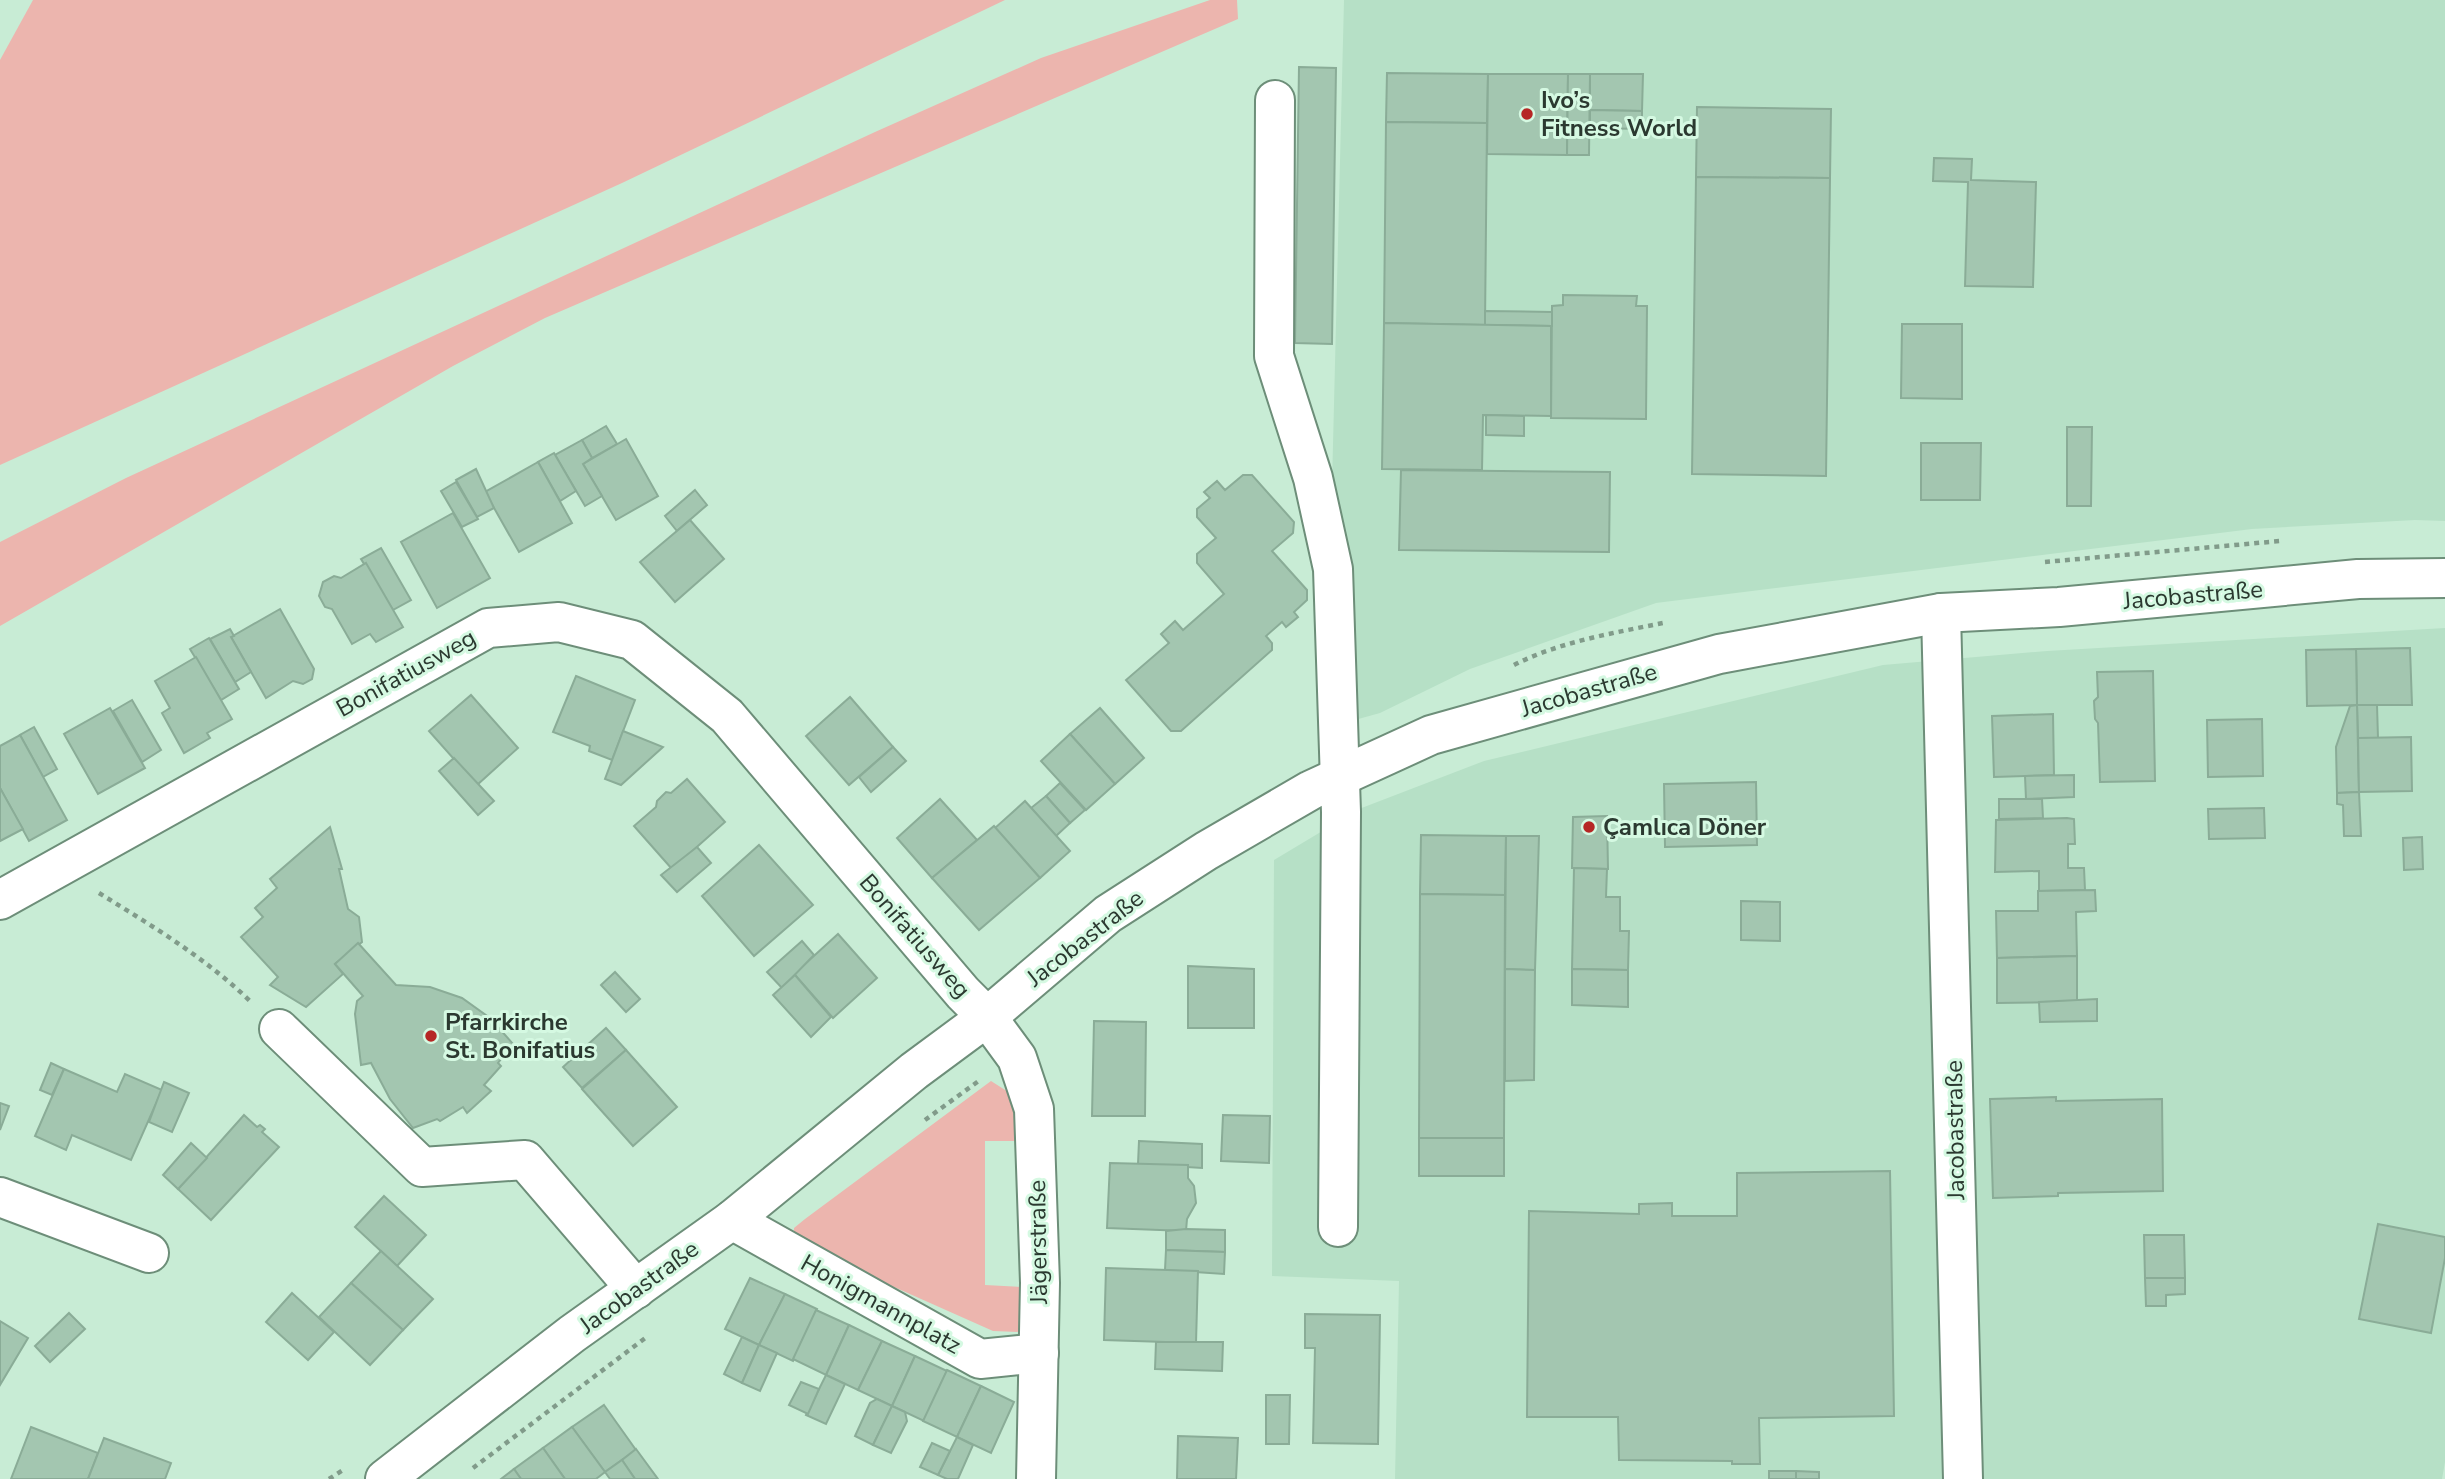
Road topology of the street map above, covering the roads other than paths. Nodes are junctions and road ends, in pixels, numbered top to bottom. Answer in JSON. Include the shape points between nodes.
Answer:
{"nodes":[{"id":1,"x":1275,"y":100,"type":"dead end"},
{"id":2,"x":2445,"y":578,"type":"edge"},
{"id":3,"x":1941,"y":613,"type":"junction"},
{"id":4,"x":1338,"y":778,"type":"junction"},
{"id":5,"x":0,"y":900,"type":"edge"},
{"id":6,"x":279,"y":1029,"type":"road end"},
{"id":7,"x":998,"y":1032,"type":"junction"},
{"id":8,"x":0,"y":1197,"type":"edge"},
{"id":9,"x":732,"y":1220,"type":"junction"},
{"id":10,"x":1338,"y":1227,"type":"dead end"},
{"id":11,"x":149,"y":1253,"type":"dead end"},
{"id":12,"x":636,"y":1289,"type":"junction"},
{"id":13,"x":1038,"y":1353,"type":"junction"},
{"id":14,"x":385,"y":1479,"type":"edge"},
{"id":15,"x":1036,"y":1479,"type":"edge"},
{"id":16,"x":1964,"y":1479,"type":"edge"}],
"edges":[{"from":1,"to":4,"type":"street","via":[[1274,356],[1313,478],[1333,569]]},
{"from":2,"to":3,"type":"street","name":"Jacobastraße","via":[[2358,579],[2059,607]]},
{"from":3,"to":4,"type":"street","name":"Jacobastraße","via":[[1719,654],[1609,683],[1431,735]]},
{"from":3,"to":16,"type":"street","name":"Jacobastraße"},
{"from":4,"to":7,"type":"street","name":"Jacobastraße","via":[[1108,914]]},
{"from":4,"to":10,"type":"street"},
{"from":5,"to":7,"type":"street","name":"Bonifatiusweg","via":[[488,628],[559,622],[632,640],[727,716]]},
{"from":6,"to":12,"type":"street","via":[[422,1167],[525,1160]]},
{"from":7,"to":9,"type":"street","name":"Jacobastraße","via":[[914,1071]]},
{"from":7,"to":13,"type":"street","name":"Jägerstraße","via":[[1017,1058],[1034,1109]]},
{"from":8,"to":11,"type":"street"},
{"from":9,"to":12,"type":"street","name":"Jacobastraße"},
{"from":9,"to":13,"type":"street","name":"Honigmannplatz","via":[[980,1359]]},
{"from":12,"to":14,"type":"street","name":"Jacobastraße"},
{"from":13,"to":15,"type":"street","name":"Jägerstraße"}]}
